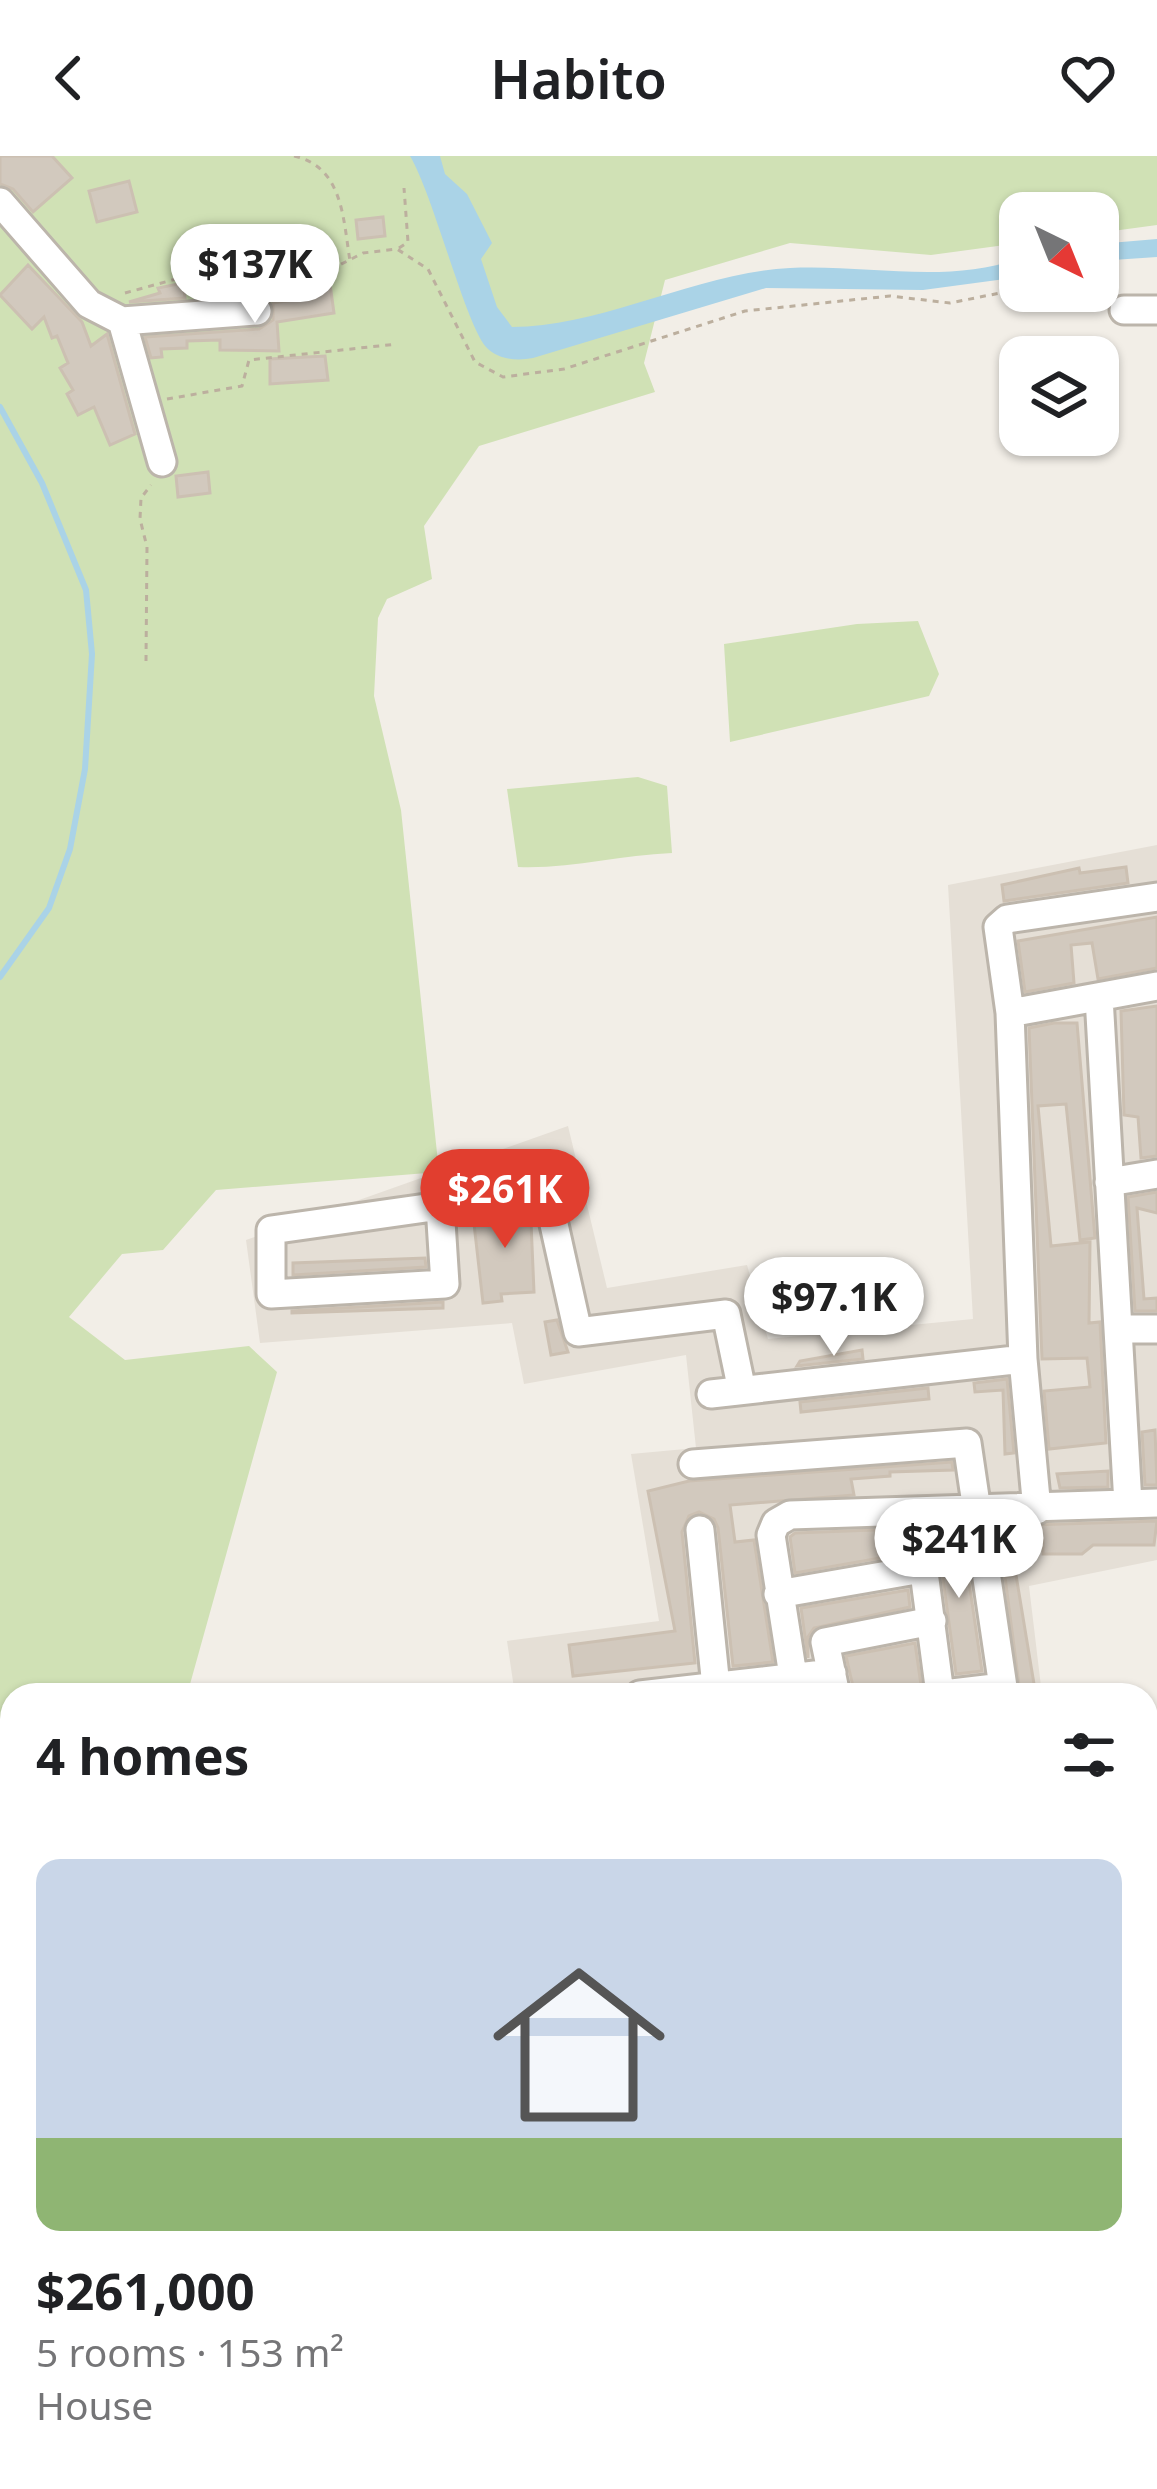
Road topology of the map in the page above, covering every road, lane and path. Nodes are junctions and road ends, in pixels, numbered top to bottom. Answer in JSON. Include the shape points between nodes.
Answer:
{"nodes":[{"id":1,"x":294,"y":156,"type":"edge"},
{"id":2,"x":404,"y":188,"type":"dead end"},
{"id":3,"x":0,"y":202,"type":"edge"},
{"id":4,"x":397,"y":249,"type":"junction"},
{"id":5,"x":350,"y":262,"type":"junction"},
{"id":6,"x":205,"y":291,"type":"dead end"},
{"id":7,"x":999,"y":293,"type":"edge"},
{"id":8,"x":89,"y":304,"type":"junction"},
{"id":9,"x":1124,"y":310,"type":"dead end"},
{"id":10,"x":1157,"y":310,"type":"edge"},
{"id":11,"x":257,"y":311,"type":"joint"},
{"id":12,"x":122,"y":321,"type":"junction"},
{"id":13,"x":397,"y":344,"type":"dead end"},
{"id":14,"x":147,"y":403,"type":"junction"},
{"id":15,"x":162,"y":462,"type":"joint"},
{"id":16,"x":146,"y":661,"type":"dead end"},
{"id":17,"x":1157,"y":897,"type":"edge"},
{"id":18,"x":1157,"y":986,"type":"edge"},
{"id":19,"x":1099,"y":997,"type":"junction"},
{"id":20,"x":1010,"y":1012,"type":"junction"},
{"id":21,"x":1157,"y":1174,"type":"edge"},
{"id":22,"x":1109,"y":1182,"type":"junction"},
{"id":23,"x":440,"y":1206,"type":"junction"},
{"id":24,"x":1119,"y":1329,"type":"junction"},
{"id":25,"x":1157,"y":1329,"type":"edge"},
{"id":26,"x":1023,"y":1359,"type":"junction"},
{"id":27,"x":741,"y":1386,"type":"junction"},
{"id":28,"x":711,"y":1394,"type":"dead end"},
{"id":29,"x":693,"y":1464,"type":"dead end"},
{"id":30,"x":1157,"y":1503,"type":"edge"},
{"id":31,"x":1128,"y":1504,"type":"junction"},
{"id":32,"x":1037,"y":1510,"type":"junction"},
{"id":33,"x":916,"y":1511,"type":"junction"},
{"id":34,"x":978,"y":1512,"type":"junction"},
{"id":35,"x":700,"y":1530,"type":"dead end"},
{"id":36,"x":922,"y":1570,"type":"junction"},
{"id":37,"x":778,"y":1594,"type":"junction"},
{"id":38,"x":932,"y":1622,"type":"junction"},
{"id":39,"x":793,"y":1676,"type":"junction"},
{"id":40,"x":701,"y":1683,"type":"edge"},
{"id":41,"x":750,"y":1683,"type":"edge"},
{"id":42,"x":829,"y":1683,"type":"edge"},
{"id":43,"x":834,"y":1683,"type":"edge"},
{"id":44,"x":937,"y":1683,"type":"edge"},
{"id":45,"x":1002,"y":1683,"type":"edge"}],
"edges":[{"from":1,"to":5,"type":"path","via":[[315,161],[338,191]]},
{"from":2,"to":4,"type":"path","via":[[411,224],[408,242]]},
{"from":3,"to":8,"type":"street","via":[[29,254]]},
{"from":4,"to":5,"type":"path"},
{"from":4,"to":7,"type":"path","via":[[428,269],[475,362],[503,377],[564,369],[745,310],[890,296],[950,303]]},
{"from":5,"to":11,"type":"path","via":[[301,281]]},
{"from":6,"to":8,"type":"path","via":[[182,277]]},
{"from":8,"to":12,"type":"street"},
{"from":9,"to":10,"type":"street"},
{"from":11,"to":12,"type":"street"},
{"from":12,"to":14,"type":"street"},
{"from":13,"to":14,"type":"path","via":[[249,360],[242,386]]},
{"from":14,"to":15,"type":"street"},
{"from":15,"to":16,"type":"path","via":[[141,498]]},
{"from":17,"to":20,"type":"street","via":[[1007,919],[997,941]]},
{"from":18,"to":19,"type":"street"},
{"from":19,"to":20,"type":"street"},
{"from":19,"to":22,"type":"street"},
{"from":20,"to":26,"type":"street"},
{"from":21,"to":22,"type":"street"},
{"from":22,"to":24,"type":"street"},
{"from":23,"to":23,"type":"street","via":[[445,1284],[271,1294],[271,1231]]},
{"from":23,"to":27,"type":"street","via":[[543,1175],[578,1332],[727,1314]]},
{"from":24,"to":25,"type":"street"},
{"from":24,"to":31,"type":"street"},
{"from":26,"to":27,"type":"street"},
{"from":26,"to":32,"type":"street"},
{"from":27,"to":28,"type":"street"},
{"from":29,"to":34,"type":"street","via":[[967,1443]]},
{"from":30,"to":31,"type":"street"},
{"from":31,"to":32,"type":"street"},
{"from":32,"to":34,"type":"street"},
{"from":33,"to":34,"type":"street"},
{"from":33,"to":36,"type":"street"},
{"from":33,"to":37,"type":"street","via":[[790,1515],[776,1523]]},
{"from":34,"to":45,"type":"street"},
{"from":35,"to":40,"type":"street"},
{"from":36,"to":37,"type":"street"},
{"from":36,"to":38,"type":"street"},
{"from":37,"to":39,"type":"street"},
{"from":38,"to":43,"type":"street","via":[[825,1642]]},
{"from":38,"to":44,"type":"street"},
{"from":39,"to":41,"type":"street"},
{"from":39,"to":42,"type":"street"}]}
